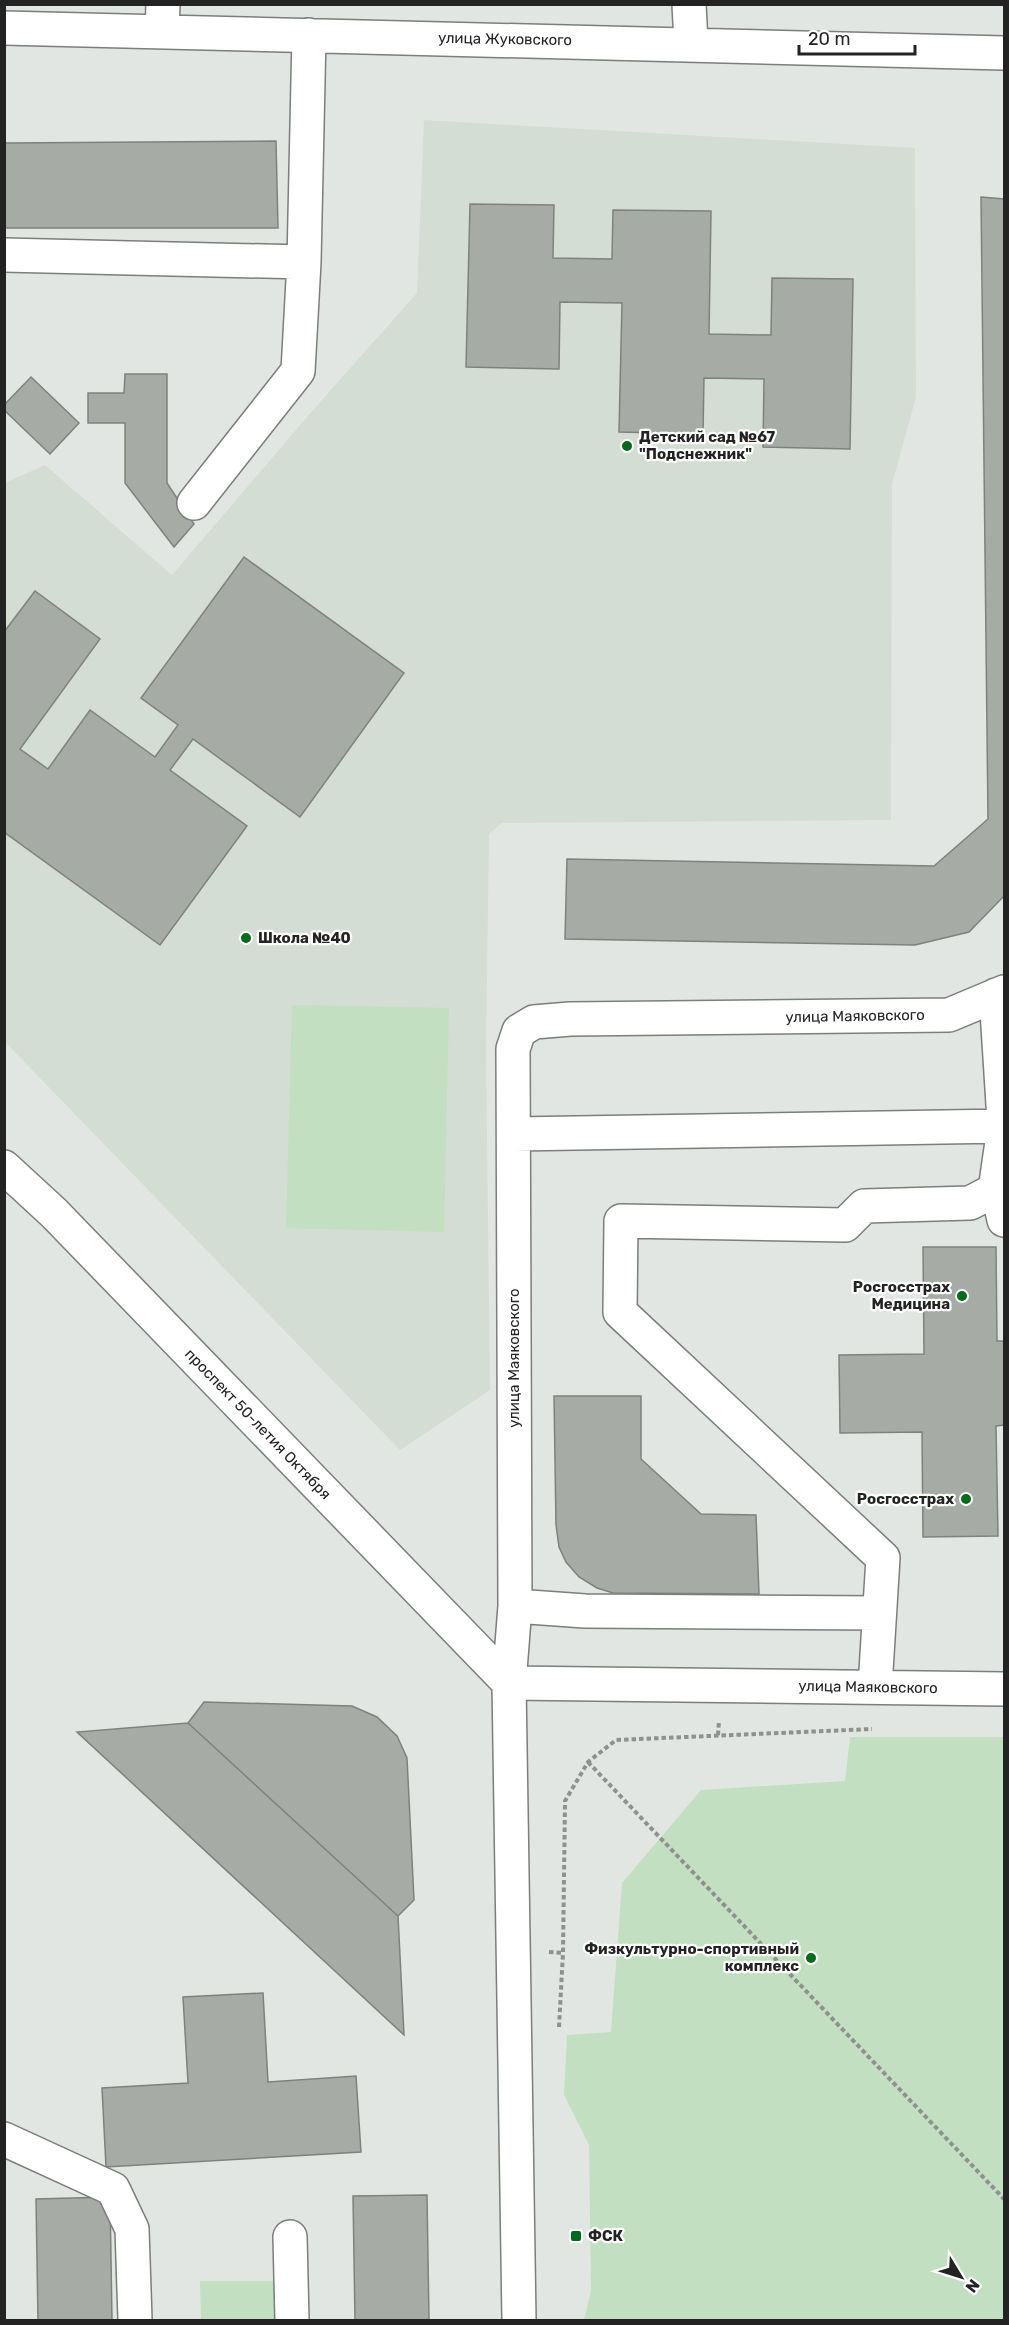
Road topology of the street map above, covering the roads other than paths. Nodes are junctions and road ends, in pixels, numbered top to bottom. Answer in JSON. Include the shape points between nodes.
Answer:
{"nodes":[{"id":1,"x":689,"y":4,"type":"edge"},
{"id":2,"x":162,"y":18,"type":"edge"},
{"id":3,"x":4,"y":28,"type":"edge"},
{"id":4,"x":309,"y":35,"type":"junction"},
{"id":5,"x":691,"y":43,"type":"junction"},
{"id":6,"x":1005,"y":53,"type":"edge"},
{"id":7,"x":4,"y":255,"type":"edge"},
{"id":8,"x":304,"y":261,"type":"junction"},
{"id":9,"x":194,"y":503,"type":"dead end"},
{"id":10,"x":1000,"y":994,"type":"edge"},
{"id":11,"x":1005,"y":1120,"type":"edge"},
{"id":12,"x":1005,"y":1127,"type":"edge"},
{"id":13,"x":514,"y":1134,"type":"junction"},
{"id":14,"x":4,"y":1167,"type":"edge"},
{"id":15,"x":996,"y":1184,"type":"junction"},
{"id":16,"x":1005,"y":1220,"type":"edge"},
{"id":17,"x":515,"y":1606,"type":"junction"},
{"id":18,"x":879,"y":1613,"type":"junction"},
{"id":19,"x":509,"y":1683,"type":"junction"},
{"id":20,"x":875,"y":1687,"type":"junction"},
{"id":21,"x":1005,"y":1689,"type":"edge"},
{"id":22,"x":4,"y":2139,"type":"edge"},
{"id":23,"x":290,"y":2237,"type":"dead end"},
{"id":24,"x":135,"y":2320,"type":"edge"},
{"id":25,"x":292,"y":2320,"type":"edge"},
{"id":26,"x":519,"y":2320,"type":"edge"}],
"edges":[{"from":1,"to":5,"type":"street"},
{"from":2,"to":3,"type":"street","name":"улица Жуковского"},
{"from":2,"to":4,"type":"street","name":"улица Жуковского"},
{"from":4,"to":5,"type":"street","name":"улица Жуковского"},
{"from":4,"to":8,"type":"street"},
{"from":5,"to":6,"type":"street","name":"улица Жуковского"},
{"from":7,"to":8,"type":"street"},
{"from":8,"to":9,"type":"street","via":[[298,371]]},
{"from":10,"to":11,"type":"street"},
{"from":10,"to":13,"type":"street","name":"улица Маяковского","via":[[949,1015],[534,1022],[519,1031],[513,1049]]},
{"from":12,"to":13,"type":"street"},
{"from":12,"to":15,"type":"street"},
{"from":13,"to":17,"type":"street","name":"улица Маяковского"},
{"from":14,"to":19,"type":"street","name":"проспект 50-летия Октября","via":[[62,1221]]},
{"from":15,"to":16,"type":"street"},
{"from":15,"to":18,"type":"street","via":[[995,1190],[970,1203],[864,1206],[845,1225],[621,1221],[620,1312],[883,1558]]},
{"from":17,"to":18,"type":"street","via":[[585,1611]]},
{"from":17,"to":19,"type":"street","name":"улица Маяковского"},
{"from":18,"to":20,"type":"street"},
{"from":19,"to":20,"type":"street","name":"улица Маяковского"},
{"from":19,"to":26,"type":"street"},
{"from":20,"to":21,"type":"street","name":"улица Маяковского"},
{"from":22,"to":24,"type":"street","via":[[114,2189],[132,2229]]},
{"from":23,"to":25,"type":"street"}]}
